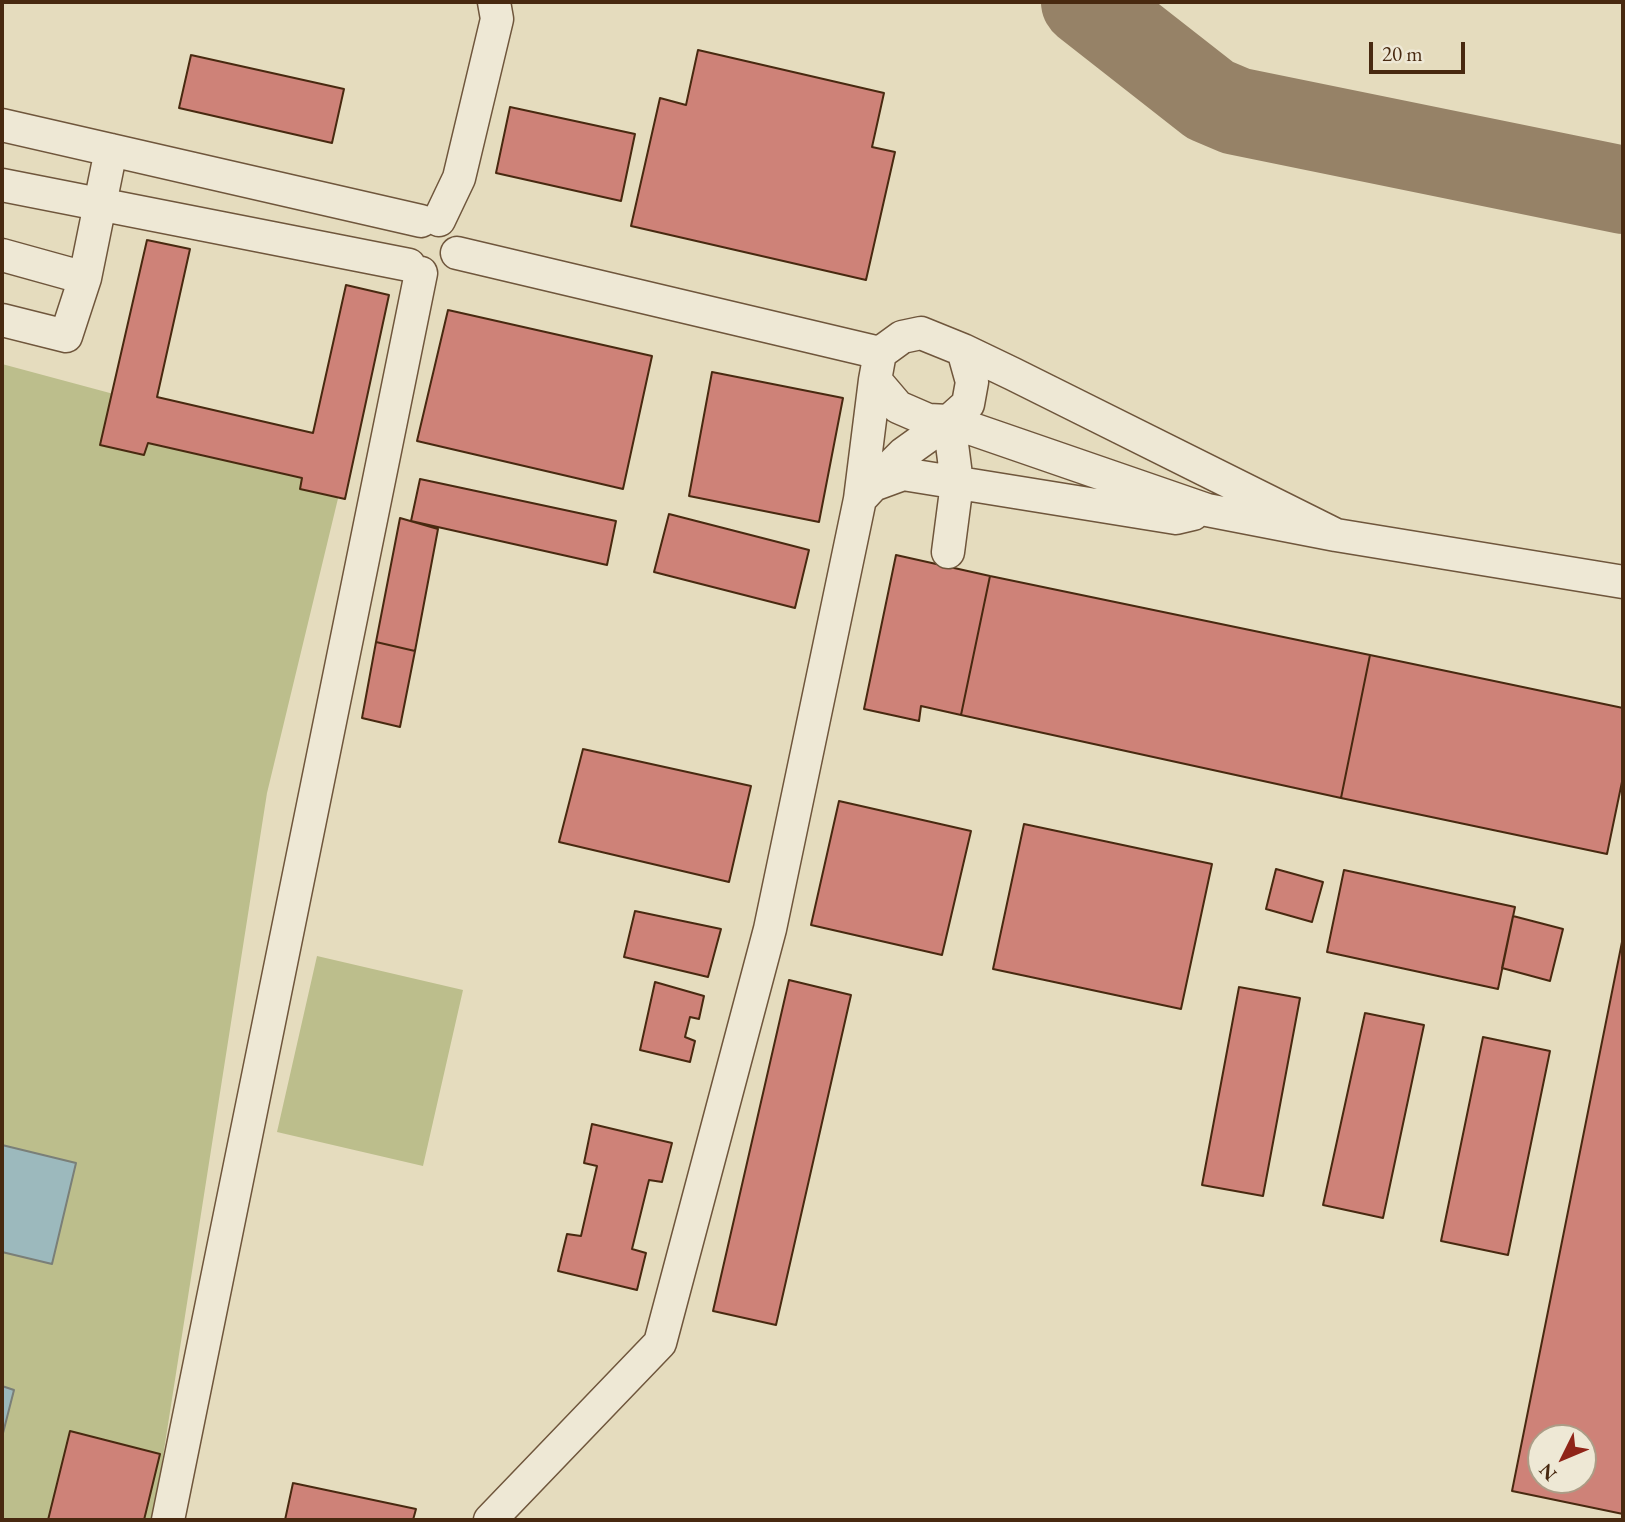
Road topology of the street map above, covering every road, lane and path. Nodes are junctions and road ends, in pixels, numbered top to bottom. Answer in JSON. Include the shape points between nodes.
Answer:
{"nodes":[{"id":1,"x":494,"y":2,"type":"edge"},
{"id":2,"x":2,"y":125,"type":"edge"},
{"id":3,"x":111,"y":150,"type":"junction"},
{"id":4,"x":2,"y":185,"type":"edge"},
{"id":5,"x":321,"y":198,"type":"junction"},
{"id":6,"x":101,"y":207,"type":"junction"},
{"id":7,"x":430,"y":220,"type":"junction"},
{"id":8,"x":311,"y":247,"type":"junction"},
{"id":9,"x":457,"y":254,"type":"junction"},
{"id":10,"x":2,"y":255,"type":"edge"},
{"id":11,"x":415,"y":269,"type":"junction"},
{"id":12,"x":85,"y":278,"type":"junction"},
{"id":13,"x":2,"y":320,"type":"edge"},
{"id":14,"x":963,"y":350,"type":"junction"},
{"id":15,"x":878,"y":366,"type":"junction"},
{"id":16,"x":949,"y":421,"type":"junction"},
{"id":17,"x":957,"y":484,"type":"junction"},
{"id":18,"x":867,"y":492,"type":"junction"},
{"id":19,"x":1207,"y":510,"type":"junction"},
{"id":20,"x":1336,"y":535,"type":"junction"},
{"id":21,"x":948,"y":552,"type":"dead end"},
{"id":22,"x":1623,"y":582,"type":"edge"},
{"id":23,"x":168,"y":1520,"type":"edge"},
{"id":24,"x":490,"y":1520,"type":"edge"}],
"edges":[{"from":1,"to":7,"type":"lane","via":[[497,19],[459,178]]},
{"from":2,"to":3,"type":"lane"},
{"from":3,"to":5,"type":"lane"},
{"from":3,"to":6,"type":"lane"},
{"from":4,"to":6,"type":"lane"},
{"from":5,"to":7,"type":"lane"},
{"from":5,"to":8,"type":"lane"},
{"from":6,"to":8,"type":"lane"},
{"from":6,"to":12,"type":"lane"},
{"from":7,"to":9,"type":"lane","via":[[454,232]]},
{"from":7,"to":11,"type":"lane","via":[[407,232],[403,240],[404,258]]},
{"from":8,"to":11,"type":"lane"},
{"from":9,"to":11,"type":"lane","via":[[443,272]]},
{"from":9,"to":15,"type":"lane"},
{"from":10,"to":12,"type":"lane"},
{"from":11,"to":23,"type":"lane"},
{"from":12,"to":13,"type":"lane","via":[[66,336]]},
{"from":14,"to":15,"type":"lane","via":[[921,333],[902,337]]},
{"from":14,"to":16,"type":"lane","via":[[972,382],[968,404]]},
{"from":14,"to":20,"type":"lane"},
{"from":15,"to":16,"type":"lane","via":[[898,407],[928,420]]},
{"from":15,"to":18,"type":"lane"},
{"from":16,"to":17,"type":"lane"},
{"from":16,"to":18,"type":"lane","via":[[903,454]]},
{"from":16,"to":19,"type":"lane"},
{"from":17,"to":18,"type":"lane","via":[[903,474]]},
{"from":17,"to":19,"type":"lane","via":[[1176,518]]},
{"from":17,"to":21,"type":"lane"},
{"from":18,"to":24,"type":"lane","via":[[770,929],[660,1343]]},
{"from":19,"to":20,"type":"lane"},
{"from":20,"to":22,"type":"lane"}]}
